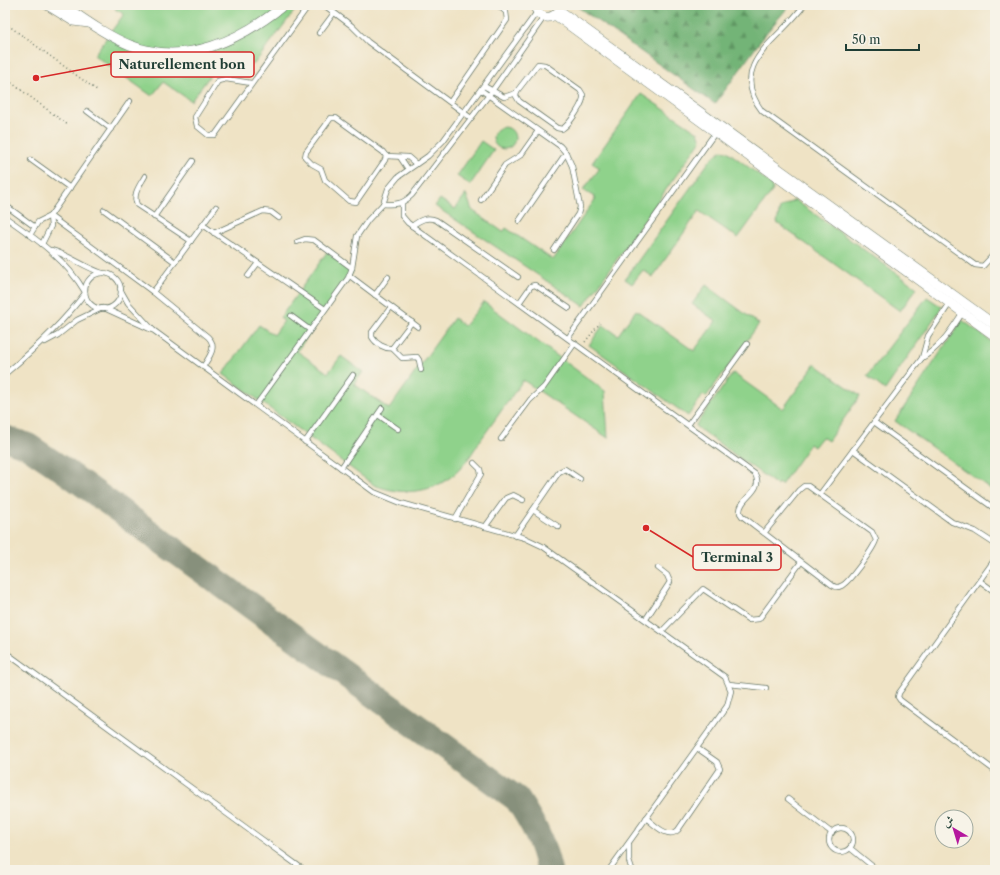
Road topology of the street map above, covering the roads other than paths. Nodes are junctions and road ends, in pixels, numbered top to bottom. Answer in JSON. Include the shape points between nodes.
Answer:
{"nodes":[{"id":1,"x":47,"y":5,"type":"edge"},
{"id":2,"x":62,"y":5,"type":"edge"},
{"id":3,"x":284,"y":5,"type":"edge"},
{"id":4,"x":309,"y":5,"type":"edge"},
{"id":5,"x":324,"y":5,"type":"edge"},
{"id":6,"x":498,"y":5,"type":"edge"},
{"id":7,"x":804,"y":5,"type":"edge"},
{"id":8,"x":558,"y":10,"type":"edge"},
{"id":9,"x":538,"y":11,"type":"edge"},
{"id":10,"x":334,"y":13,"type":"junction"},
{"id":11,"x":92,"y":24,"type":"junction"},
{"id":12,"x":319,"y":33,"type":"dead end"},
{"id":13,"x":251,"y":83,"type":"junction"},
{"id":14,"x":483,"y":88,"type":"junction"},
{"id":15,"x":490,"y":93,"type":"junction"},
{"id":16,"x":516,"y":93,"type":"junction"},
{"id":17,"x":130,"y":100,"type":"dead end"},
{"id":18,"x":450,"y":102,"type":"junction"},
{"id":19,"x":87,"y":111,"type":"dead end"},
{"id":20,"x":465,"y":113,"type":"junction"},
{"id":21,"x":471,"y":118,"type":"junction"},
{"id":22,"x":111,"y":129,"type":"junction"},
{"id":23,"x":718,"y":129,"type":"junction"},
{"id":24,"x":538,"y":131,"type":"junction"},
{"id":25,"x":566,"y":153,"type":"junction"},
{"id":26,"x":386,"y":156,"type":"junction"},
{"id":27,"x":400,"y":157,"type":"junction"},
{"id":28,"x":31,"y":160,"type":"dead end"},
{"id":29,"x":193,"y":161,"type":"dead end"},
{"id":30,"x":416,"y":164,"type":"junction"},
{"id":31,"x":408,"y":170,"type":"junction"},
{"id":32,"x":145,"y":176,"type":"dead end"},
{"id":33,"x":70,"y":188,"type":"junction"},
{"id":34,"x":480,"y":200,"type":"dead end"},
{"id":35,"x":402,"y":203,"type":"junction"},
{"id":36,"x":5,"y":204,"type":"edge"},
{"id":37,"x":383,"y":204,"type":"junction"},
{"id":38,"x":216,"y":207,"type":"dead end"},
{"id":39,"x":104,"y":210,"type":"dead end"},
{"id":40,"x":50,"y":216,"type":"junction"},
{"id":41,"x":5,"y":217,"type":"edge"},
{"id":42,"x":154,"y":217,"type":"junction"},
{"id":43,"x":279,"y":218,"type":"dead end"},
{"id":44,"x":519,"y":221,"type":"dead end"},
{"id":45,"x":203,"y":225,"type":"junction"},
{"id":46,"x":35,"y":226,"type":"junction"},
{"id":47,"x":412,"y":226,"type":"junction"},
{"id":48,"x":214,"y":233,"type":"junction"},
{"id":49,"x":30,"y":235,"type":"junction"},
{"id":50,"x":191,"y":241,"type":"junction"},
{"id":51,"x":297,"y":242,"type":"dead end"},
{"id":52,"x":42,"y":244,"type":"junction"},
{"id":53,"x":51,"y":250,"type":"junction"},
{"id":54,"x":554,"y":250,"type":"dead end"},
{"id":55,"x":995,"y":252,"type":"edge"},
{"id":56,"x":175,"y":262,"type":"junction"},
{"id":57,"x":258,"y":263,"type":"junction"},
{"id":58,"x":352,"y":268,"type":"junction"},
{"id":59,"x":104,"y":273,"type":"junction"},
{"id":60,"x":248,"y":276,"type":"dead end"},
{"id":61,"x":350,"y":276,"type":"junction"},
{"id":62,"x":388,"y":277,"type":"dead end"},
{"id":63,"x":518,"y":277,"type":"dead end"},
{"id":64,"x":120,"y":289,"type":"junction"},
{"id":65,"x":153,"y":292,"type":"junction"},
{"id":66,"x":85,"y":293,"type":"junction"},
{"id":67,"x":375,"y":296,"type":"junction"},
{"id":68,"x":953,"y":300,"type":"junction"},
{"id":69,"x":519,"y":303,"type":"junction"},
{"id":70,"x":391,"y":307,"type":"junction"},
{"id":71,"x":103,"y":308,"type":"junction"},
{"id":72,"x":569,"y":308,"type":"dead end"},
{"id":73,"x":325,"y":309,"type":"junction"},
{"id":74,"x":965,"y":309,"type":"junction"},
{"id":75,"x":292,"y":316,"type":"dead end"},
{"id":76,"x":412,"y":322,"type":"junction"},
{"id":77,"x":995,"y":325,"type":"edge"},
{"id":78,"x":418,"y":327,"type":"dead end"},
{"id":79,"x":152,"y":330,"type":"junction"},
{"id":80,"x":310,"y":330,"type":"junction"},
{"id":81,"x":995,"y":336,"type":"edge"},
{"id":82,"x":568,"y":338,"type":"junction"},
{"id":83,"x":42,"y":343,"type":"junction"},
{"id":84,"x":575,"y":343,"type":"junction"},
{"id":85,"x":747,"y":344,"type":"dead end"},
{"id":86,"x":392,"y":348,"type":"junction"},
{"id":87,"x":922,"y":358,"type":"junction"},
{"id":88,"x":203,"y":367,"type":"junction"},
{"id":89,"x":421,"y":370,"type":"dead end"},
{"id":90,"x":5,"y":374,"type":"edge"},
{"id":91,"x":354,"y":375,"type":"dead end"},
{"id":92,"x":256,"y":405,"type":"junction"},
{"id":93,"x":382,"y":408,"type":"dead end"},
{"id":94,"x":378,"y":415,"type":"junction"},
{"id":95,"x":874,"y":422,"type":"junction"},
{"id":96,"x":688,"y":424,"type":"junction"},
{"id":97,"x":398,"y":429,"type":"dead end"},
{"id":98,"x":502,"y":439,"type":"dead end"},
{"id":99,"x":305,"y":442,"type":"junction"},
{"id":100,"x":853,"y":450,"type":"junction"},
{"id":101,"x":474,"y":463,"type":"dead end"},
{"id":102,"x":341,"y":468,"type":"junction"},
{"id":103,"x":580,"y":479,"type":"dead end"},
{"id":104,"x":820,"y":494,"type":"junction"},
{"id":105,"x":523,"y":500,"type":"dead end"},
{"id":106,"x":995,"y":509,"type":"edge"},
{"id":107,"x":532,"y":510,"type":"junction"},
{"id":108,"x":455,"y":518,"type":"junction"},
{"id":109,"x":485,"y":527,"type":"junction"},
{"id":110,"x":559,"y":527,"type":"dead end"},
{"id":111,"x":764,"y":533,"type":"junction"},
{"id":112,"x":515,"y":536,"type":"junction"},
{"id":113,"x":995,"y":544,"type":"edge"},
{"id":114,"x":995,"y":559,"type":"edge"},
{"id":115,"x":801,"y":562,"type":"junction"},
{"id":116,"x":658,"y":568,"type":"dead end"},
{"id":117,"x":980,"y":580,"type":"junction"},
{"id":118,"x":995,"y":592,"type":"edge"},
{"id":119,"x":646,"y":620,"type":"junction"},
{"id":120,"x":662,"y":631,"type":"junction"},
{"id":121,"x":5,"y":652,"type":"edge"},
{"id":122,"x":729,"y":684,"type":"junction"},
{"id":123,"x":766,"y":688,"type":"dead end"},
{"id":124,"x":697,"y":748,"type":"junction"},
{"id":125,"x":994,"y":770,"type":"dead end"},
{"id":126,"x":788,"y":799,"type":"dead end"},
{"id":127,"x":646,"y":818,"type":"junction"},
{"id":128,"x":832,"y":833,"type":"junction"},
{"id":129,"x":629,"y":842,"type":"junction"},
{"id":130,"x":850,"y":848,"type":"junction"},
{"id":131,"x":304,"y":870,"type":"edge"},
{"id":132,"x":609,"y":870,"type":"edge"},
{"id":133,"x":632,"y":870,"type":"edge"},
{"id":134,"x":877,"y":870,"type":"edge"}],
"edges":[{"from":1,"to":11,"type":"street","via":[[74,21]]},
{"from":2,"to":11,"type":"street"},
{"from":3,"to":11,"type":"street","via":[[255,26],[212,47],[179,54],[145,50]]},
{"from":4,"to":13,"type":"lane"},
{"from":5,"to":10,"type":"lane"},
{"from":6,"to":18,"type":"lane","via":[[506,12],[507,20]]},
{"from":7,"to":55,"type":"lane","via":[[755,61],[750,73],[750,88],[754,101],[762,111],[975,264],[982,266]]},
{"from":8,"to":9,"type":"street"},
{"from":8,"to":23,"type":"street"},
{"from":9,"to":14,"type":"lane"},
{"from":9,"to":15,"type":"lane"},
{"from":10,"to":12,"type":"lane"},
{"from":10,"to":18,"type":"lane","via":[[368,42]]},
{"from":13,"to":13,"type":"lane","via":[[226,78],[218,81],[195,117],[197,126],[208,135],[215,135]]},
{"from":14,"to":15,"type":"lane"},
{"from":14,"to":20,"type":"lane"},
{"from":15,"to":16,"type":"lane","via":[[504,97]]},
{"from":15,"to":21,"type":"lane"},
{"from":15,"to":24,"type":"lane"},
{"from":16,"to":16,"type":"lane","via":[[519,100],[559,129],[566,126],[584,97],[580,90],[541,64],[535,67]]},
{"from":17,"to":22,"type":"lane"},
{"from":18,"to":20,"type":"lane"},
{"from":19,"to":22,"type":"lane"},
{"from":20,"to":21,"type":"lane"},
{"from":20,"to":30,"type":"lane","via":[[444,141]]},
{"from":21,"to":35,"type":"lane","via":[[412,195]]},
{"from":22,"to":33,"type":"lane"},
{"from":23,"to":68,"type":"street"},
{"from":23,"to":82,"type":"lane"},
{"from":24,"to":25,"type":"lane"},
{"from":24,"to":34,"type":"lane","via":[[521,156],[504,165]]},
{"from":25,"to":44,"type":"lane"},
{"from":25,"to":54,"type":"lane","via":[[572,166],[580,207]]},
{"from":26,"to":26,"type":"lane","via":[[358,200],[354,202],[349,201],[325,180],[321,169],[312,164],[305,155],[328,120],[334,118]]},
{"from":26,"to":27,"type":"lane"},
{"from":27,"to":30,"type":"lane","via":[[408,157]]},
{"from":27,"to":31,"type":"lane"},
{"from":28,"to":33,"type":"lane"},
{"from":29,"to":42,"type":"lane"},
{"from":30,"to":31,"type":"lane"},
{"from":31,"to":37,"type":"lane","via":[[393,182]]},
{"from":32,"to":42,"type":"lane","via":[[136,192],[135,201]]},
{"from":33,"to":40,"type":"lane"},
{"from":35,"to":37,"type":"lane"},
{"from":35,"to":47,"type":"lane","via":[[402,216]]},
{"from":36,"to":46,"type":"lane"},
{"from":37,"to":58,"type":"lane","via":[[357,236]]},
{"from":38,"to":45,"type":"lane"},
{"from":39,"to":56,"type":"lane"},
{"from":40,"to":46,"type":"lane","via":[[41,219]]},
{"from":40,"to":52,"type":"lane","via":[[51,226]]},
{"from":40,"to":65,"type":"lane"},
{"from":41,"to":49,"type":"lane"},
{"from":42,"to":50,"type":"lane"},
{"from":43,"to":48,"type":"lane","via":[[271,212],[262,211]]},
{"from":45,"to":48,"type":"lane"},
{"from":45,"to":50,"type":"lane"},
{"from":46,"to":49,"type":"lane"},
{"from":47,"to":63,"type":"lane","via":[[423,219],[432,218]]},
{"from":47,"to":69,"type":"lane"},
{"from":48,"to":57,"type":"lane"},
{"from":49,"to":52,"type":"lane"},
{"from":50,"to":56,"type":"lane"},
{"from":51,"to":58,"type":"lane","via":[[305,239],[314,240]]},
{"from":52,"to":53,"type":"lane"},
{"from":53,"to":59,"type":"lane","via":[[86,268]]},
{"from":53,"to":66,"type":"lane","via":[[77,278]]},
{"from":56,"to":65,"type":"lane"},
{"from":57,"to":60,"type":"lane"},
{"from":57,"to":73,"type":"lane"},
{"from":58,"to":61,"type":"lane"},
{"from":59,"to":64,"type":"lane","via":[[117,280]]},
{"from":59,"to":66,"type":"lane","via":[[92,277]]},
{"from":61,"to":67,"type":"lane"},
{"from":61,"to":73,"type":"lane"},
{"from":62,"to":67,"type":"lane"},
{"from":64,"to":71,"type":"lane","via":[[116,302]]},
{"from":64,"to":79,"type":"lane","via":[[128,303]]},
{"from":65,"to":88,"type":"lane","via":[[211,340],[213,349]]},
{"from":66,"to":71,"type":"lane","via":[[89,302]]},
{"from":66,"to":83,"type":"lane"},
{"from":67,"to":70,"type":"lane"},
{"from":68,"to":74,"type":"street"},
{"from":68,"to":87,"type":"lane","via":[[928,336]]},
{"from":69,"to":72,"type":"lane","via":[[531,286],[535,285]]},
{"from":69,"to":82,"type":"lane"},
{"from":70,"to":76,"type":"lane"},
{"from":70,"to":86,"type":"lane","via":[[372,335],[373,339],[385,348]]},
{"from":71,"to":79,"type":"lane"},
{"from":71,"to":83,"type":"lane","via":[[77,320],[58,335]]},
{"from":73,"to":80,"type":"lane"},
{"from":74,"to":77,"type":"street"},
{"from":74,"to":81,"type":"street"},
{"from":74,"to":87,"type":"lane","via":[[945,338]]},
{"from":75,"to":80,"type":"lane"},
{"from":76,"to":78,"type":"lane"},
{"from":76,"to":86,"type":"lane"},
{"from":79,"to":88,"type":"lane"},
{"from":80,"to":92,"type":"lane"},
{"from":82,"to":84,"type":"lane"},
{"from":83,"to":90,"type":"lane"},
{"from":84,"to":96,"type":"lane"},
{"from":84,"to":98,"type":"lane"},
{"from":85,"to":96,"type":"lane"},
{"from":86,"to":89,"type":"lane","via":[[402,358],[417,357]]},
{"from":87,"to":95,"type":"lane"},
{"from":88,"to":92,"type":"lane"},
{"from":91,"to":99,"type":"lane"},
{"from":92,"to":99,"type":"lane"},
{"from":93,"to":94,"type":"lane"},
{"from":94,"to":97,"type":"lane"},
{"from":94,"to":102,"type":"lane"},
{"from":95,"to":100,"type":"lane"},
{"from":95,"to":106,"type":"lane"},
{"from":96,"to":111,"type":"lane","via":[[755,474],[757,486],[740,510],[742,516]]},
{"from":99,"to":102,"type":"lane"},
{"from":100,"to":104,"type":"lane"},
{"from":100,"to":113,"type":"lane","via":[[952,522],[975,530]]},
{"from":101,"to":108,"type":"lane","via":[[481,474]]},
{"from":102,"to":108,"type":"lane","via":[[383,496]]},
{"from":103,"to":107,"type":"lane","via":[[568,470],[561,470]]},
{"from":104,"to":111,"type":"lane","via":[[808,486],[801,488]]},
{"from":104,"to":115,"type":"lane","via":[[872,532],[876,540],[875,545],[840,587],[832,585]]},
{"from":105,"to":109,"type":"lane","via":[[513,495],[506,498]]},
{"from":107,"to":110,"type":"lane"},
{"from":107,"to":112,"type":"lane"},
{"from":108,"to":109,"type":"lane"},
{"from":109,"to":112,"type":"lane"},
{"from":111,"to":115,"type":"lane"},
{"from":112,"to":119,"type":"lane","via":[[550,550]]},
{"from":114,"to":117,"type":"lane"},
{"from":115,"to":120,"type":"lane","via":[[759,619],[749,620],[703,589]]},
{"from":116,"to":119,"type":"lane","via":[[667,575],[670,582]]},
{"from":117,"to":118,"type":"lane"},
{"from":117,"to":125,"type":"lane","via":[[899,692],[898,697]]},
{"from":119,"to":120,"type":"lane"},
{"from":120,"to":122,"type":"lane","via":[[719,672]]},
{"from":121,"to":131,"type":"lane"},
{"from":122,"to":123,"type":"lane"},
{"from":122,"to":124,"type":"lane","via":[[731,691],[727,706]]},
{"from":124,"to":127,"type":"lane"},
{"from":124,"to":127,"type":"lane","via":[[717,762],[720,769],[678,830],[669,834]]},
{"from":126,"to":128,"type":"lane"},
{"from":127,"to":129,"type":"lane"},
{"from":128,"to":130,"type":"lane","via":[[829,841],[833,849],[842,852]]},
{"from":128,"to":130,"type":"lane","via":[[840,828],[849,831],[853,839]]},
{"from":129,"to":132,"type":"lane"},
{"from":129,"to":133,"type":"lane","via":[[628,856]]},
{"from":130,"to":134,"type":"lane"}]}
